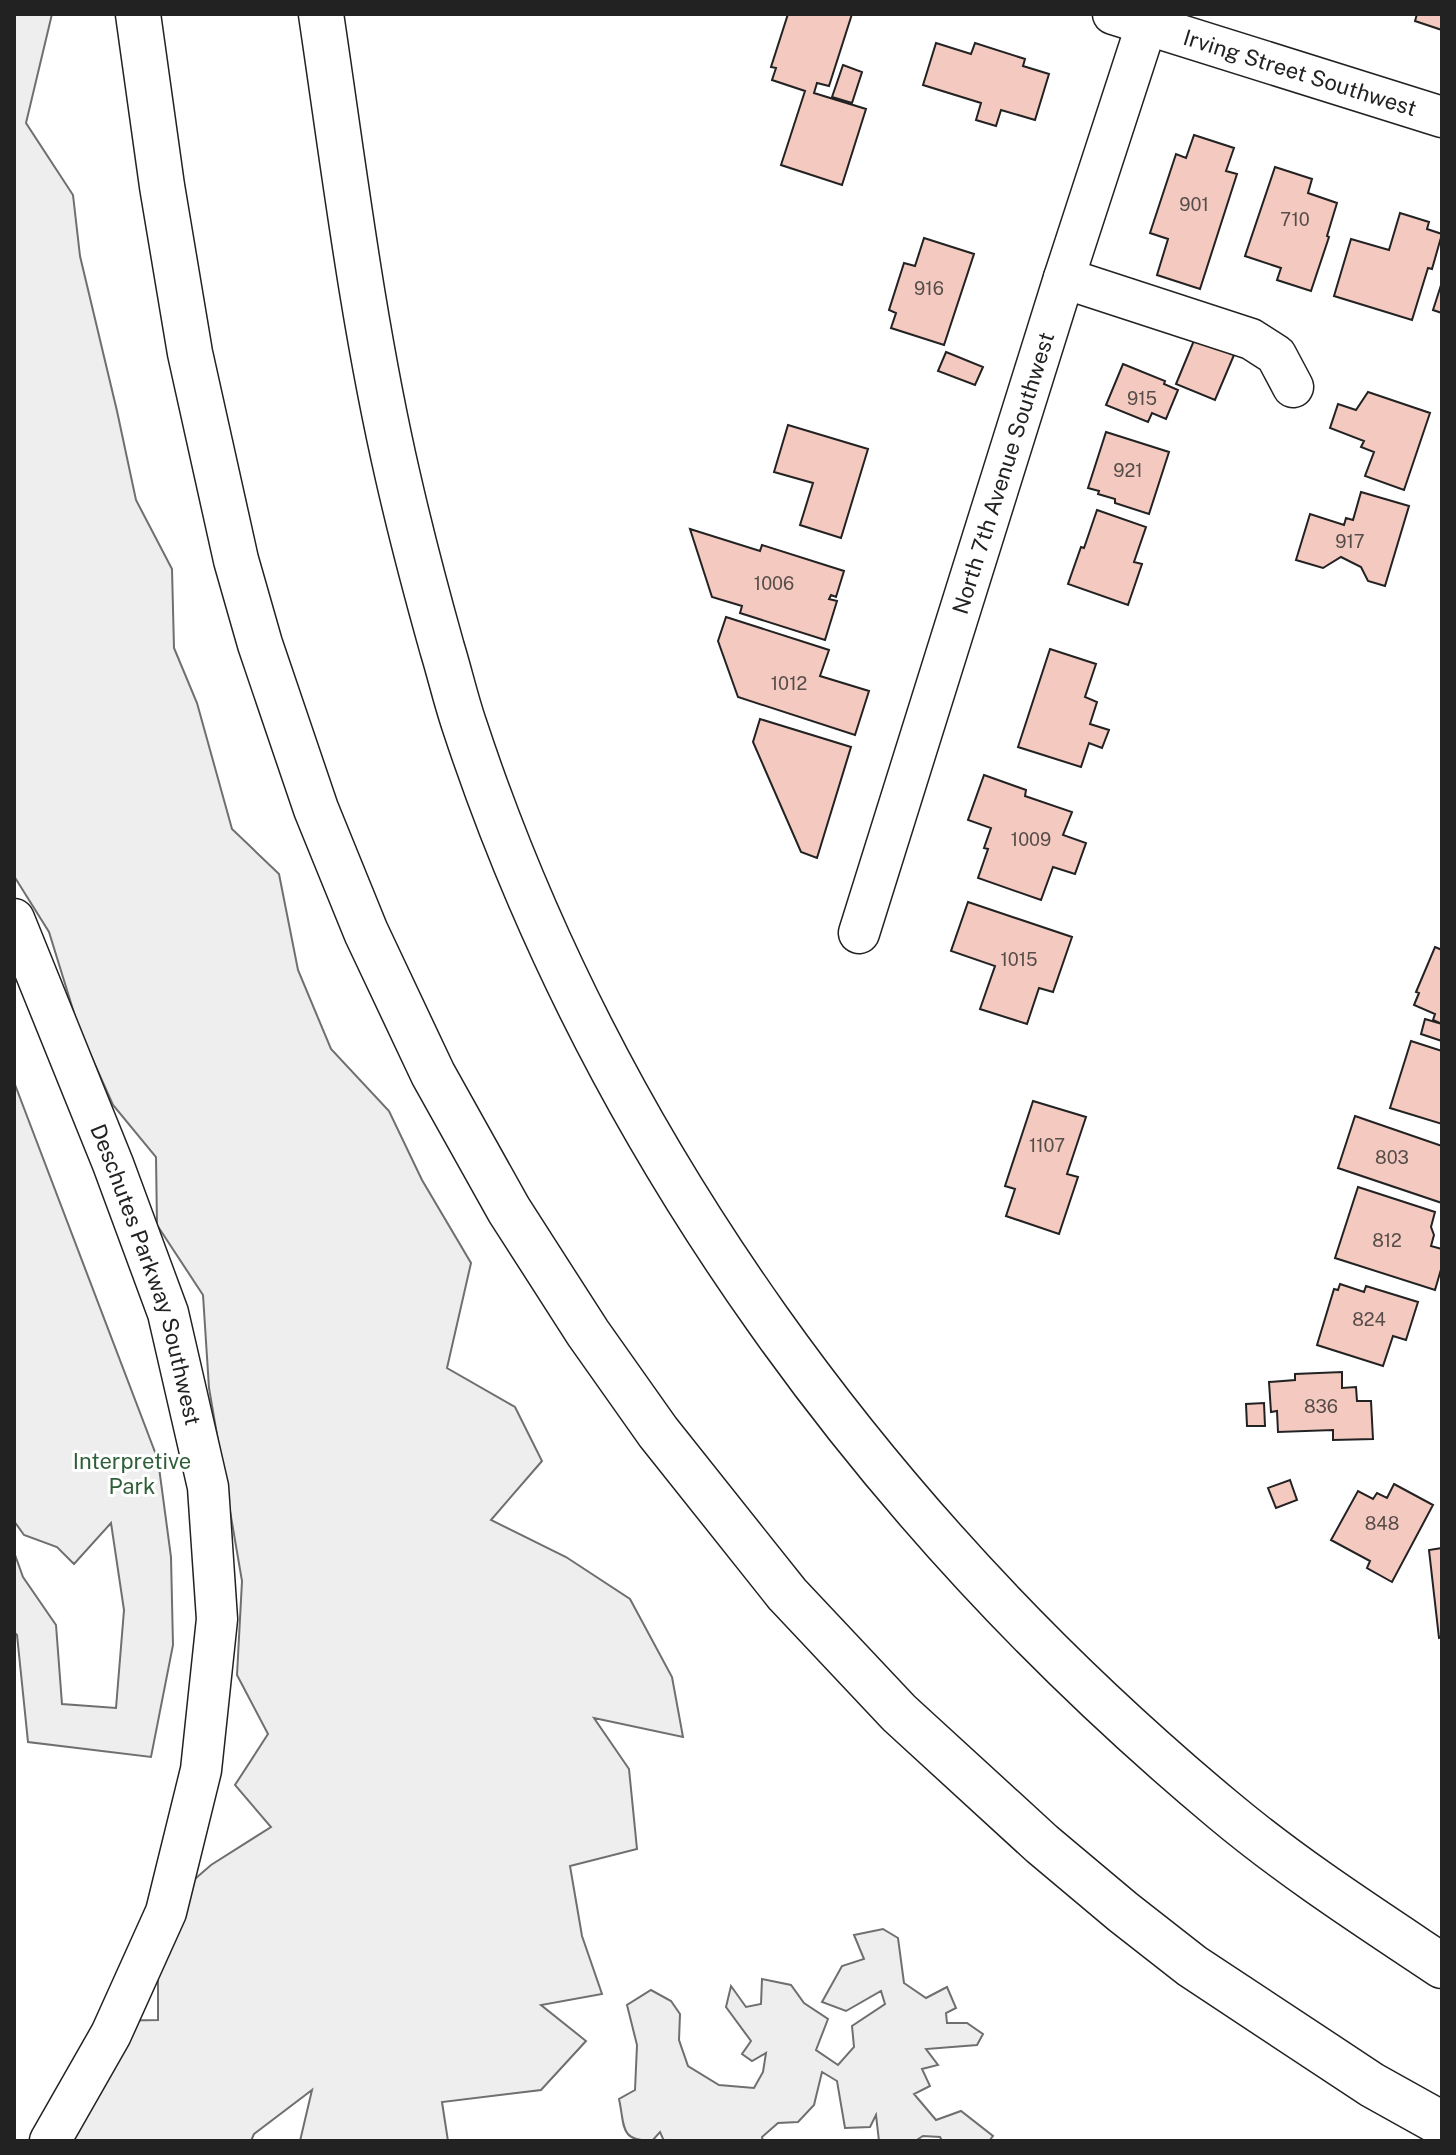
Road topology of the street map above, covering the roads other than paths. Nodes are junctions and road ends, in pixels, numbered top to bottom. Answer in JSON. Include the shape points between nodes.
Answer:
{"nodes":[{"id":1,"x":138,"y":14,"type":"edge"},
{"id":2,"x":321,"y":14,"type":"edge"},
{"id":3,"x":1137,"y":18,"type":"edge"},
{"id":4,"x":1442,"y":117,"type":"edge"},
{"id":5,"x":1064,"y":278,"type":"junction"},
{"id":6,"x":1293,"y":387,"type":"dead end"},
{"id":7,"x":14,"y":919,"type":"edge"},
{"id":8,"x":859,"y":933,"type":"dead end"},
{"id":9,"x":1442,"y":1966,"type":"edge"},
{"id":10,"x":1442,"y":2124,"type":"edge"},
{"id":11,"x":50,"y":2141,"type":"edge"}],
"edges":[{"from":1,"to":10,"type":"highway","via":[[190,353],[260,644],[316,809],[366,932],[433,1074],[509,1210],[658,1432],[787,1594],[899,1713],[1042,1844],[1192,1966],[1372,2085]]},
{"from":2,"to":9,"type":"highway","via":[[363,294],[397,475],[428,599],[464,724],[508,846],[560,966],[620,1083],[687,1199],[841,1420],[1022,1626],[1226,1813],[1337,1897]]},
{"from":3,"to":4,"type":"street","name":"Irving Street Southwest"},
{"from":3,"to":5,"type":"street","name":"North 7th Avenue Southwest"},
{"from":5,"to":6,"type":"street","via":[[1251,339],[1276,355]]},
{"from":5,"to":8,"type":"street","name":"North 7th Avenue Southwest"},
{"from":7,"to":11,"type":"street","name":"Deschutes Parkway Southwest","via":[[168,1313],[208,1487],[217,1619],[201,1770],[166,1912],[111,2034]]}]}
